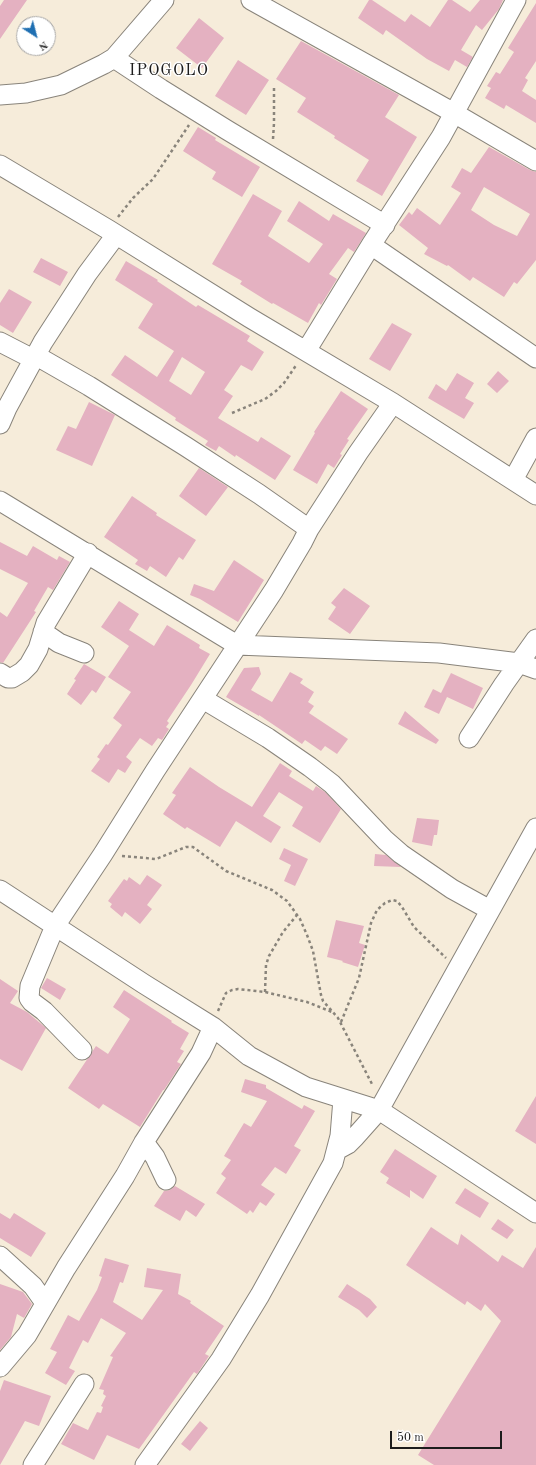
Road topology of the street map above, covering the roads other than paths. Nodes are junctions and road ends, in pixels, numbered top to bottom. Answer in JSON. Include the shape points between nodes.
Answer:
{"nodes":[{"id":1,"x":164,"y":0,"type":"edge"},
{"id":2,"x":251,"y":0,"type":"edge"},
{"id":3,"x":516,"y":0,"type":"edge"},
{"id":4,"x":114,"y":58,"type":"junction"},
{"id":5,"x":0,"y":95,"type":"edge"},
{"id":6,"x":454,"y":113,"type":"junction"},
{"id":7,"x":536,"y":161,"type":"edge"},
{"id":8,"x":0,"y":165,"type":"edge"},
{"id":9,"x":385,"y":225,"type":"junction"},
{"id":10,"x":112,"y":232,"type":"junction"},
{"id":11,"x":371,"y":245,"type":"junction"},
{"id":12,"x":0,"y":342,"type":"edge"},
{"id":13,"x":306,"y":351,"type":"junction"},
{"id":14,"x":34,"y":357,"type":"junction"},
{"id":15,"x":536,"y":358,"type":"edge"},
{"id":16,"x":393,"y":403,"type":"junction"},
{"id":17,"x":0,"y":424,"type":"edge"},
{"id":18,"x":536,"y":438,"type":"edge"},
{"id":19,"x":513,"y":480,"type":"junction"},
{"id":20,"x":536,"y":495,"type":"edge"},
{"id":21,"x":0,"y":501,"type":"edge"},
{"id":22,"x":309,"y":529,"type":"junction"},
{"id":23,"x":88,"y":553,"type":"junction"},
{"id":24,"x":43,"y":632,"type":"junction"},
{"id":25,"x":536,"y":639,"type":"edge"},
{"id":26,"x":237,"y":644,"type":"junction"},
{"id":27,"x":84,"y":653,"type":"dead end"},
{"id":28,"x":528,"y":666,"type":"edge"},
{"id":29,"x":0,"y":673,"type":"edge"},
{"id":30,"x":203,"y":699,"type":"junction"},
{"id":31,"x":469,"y":738,"type":"dead end"},
{"id":32,"x":536,"y":828,"type":"edge"},
{"id":33,"x":0,"y":890,"type":"edge"},
{"id":34,"x":490,"y":910,"type":"junction"},
{"id":35,"x":55,"y":926,"type":"junction"},
{"id":36,"x":213,"y":1027,"type":"junction"},
{"id":37,"x":82,"y":1050,"type":"dead end"},
{"id":38,"x":343,"y":1099,"type":"junction"},
{"id":39,"x":379,"y":1110,"type":"junction"},
{"id":40,"x":144,"y":1142,"type":"junction"},
{"id":41,"x":337,"y":1150,"type":"junction"},
{"id":42,"x":166,"y":1180,"type":"dead end"},
{"id":43,"x":536,"y":1213,"type":"edge"},
{"id":44,"x":0,"y":1256,"type":"edge"},
{"id":45,"x":45,"y":1303,"type":"junction"},
{"id":46,"x":0,"y":1368,"type":"edge"},
{"id":47,"x":84,"y":1384,"type":"dead end"},
{"id":48,"x":33,"y":1465,"type":"edge"},
{"id":49,"x":145,"y":1465,"type":"edge"}],
"edges":[{"from":1,"to":4,"type":"street"},
{"from":2,"to":6,"type":"street"},
{"from":3,"to":6,"type":"street"},
{"from":4,"to":5,"type":"street","via":[[61,85],[26,93]]},
{"from":4,"to":9,"type":"street","via":[[160,89]]},
{"from":6,"to":7,"type":"street"},
{"from":6,"to":9,"type":"street"},
{"from":8,"to":10,"type":"street"},
{"from":9,"to":11,"type":"street"},
{"from":10,"to":13,"type":"street"},
{"from":10,"to":14,"type":"street"},
{"from":11,"to":13,"type":"street"},
{"from":11,"to":15,"type":"street"},
{"from":12,"to":14,"type":"street"},
{"from":13,"to":16,"type":"street"},
{"from":14,"to":17,"type":"street"},
{"from":14,"to":22,"type":"street","via":[[89,386],[185,446]]},
{"from":16,"to":19,"type":"street"},
{"from":16,"to":22,"type":"street"},
{"from":18,"to":19,"type":"street"},
{"from":19,"to":20,"type":"street"},
{"from":21,"to":23,"type":"street"},
{"from":22,"to":26,"type":"street","via":[[274,590]]},
{"from":23,"to":24,"type":"street"},
{"from":23,"to":26,"type":"street"},
{"from":24,"to":27,"type":"street","via":[[59,643]]},
{"from":24,"to":29,"type":"street","via":[[38,649],[22,672],[12,678]]},
{"from":25,"to":28,"type":"street"},
{"from":26,"to":28,"type":"street","via":[[439,654]]},
{"from":26,"to":30,"type":"street"},
{"from":28,"to":31,"type":"street"},
{"from":30,"to":34,"type":"street","via":[[310,767],[332,784],[401,854]]},
{"from":30,"to":35,"type":"street"},
{"from":32,"to":34,"type":"street"},
{"from":33,"to":35,"type":"street"},
{"from":34,"to":39,"type":"street"},
{"from":35,"to":36,"type":"street"},
{"from":35,"to":37,"type":"street","via":[[30,986],[29,998]]},
{"from":36,"to":38,"type":"street","via":[[249,1056],[306,1087]]},
{"from":36,"to":40,"type":"street","via":[[201,1053]]},
{"from":38,"to":39,"type":"street"},
{"from":38,"to":41,"type":"street"},
{"from":39,"to":41,"type":"street","via":[[348,1144]]},
{"from":39,"to":43,"type":"street"},
{"from":40,"to":42,"type":"street","via":[[161,1166]]},
{"from":40,"to":45,"type":"street"},
{"from":41,"to":49,"type":"street","via":[[333,1163],[284,1252],[221,1359]]},
{"from":44,"to":45,"type":"street","via":[[34,1286]]},
{"from":45,"to":46,"type":"street","via":[[27,1335]]},
{"from":47,"to":48,"type":"street"}]}
